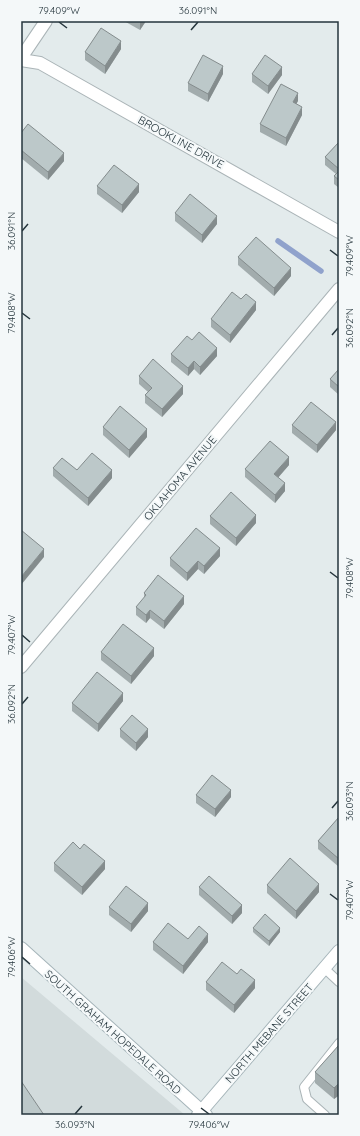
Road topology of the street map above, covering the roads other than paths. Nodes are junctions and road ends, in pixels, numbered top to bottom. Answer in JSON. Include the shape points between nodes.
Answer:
{"nodes":[{"id":1,"x":46,"y":21,"type":"edge"},
{"id":2,"x":21,"y":59,"type":"edge"},
{"id":3,"x":339,"y":232,"type":"edge"},
{"id":4,"x":339,"y":289,"type":"edge"},
{"id":5,"x":21,"y":667,"type":"edge"},
{"id":6,"x":21,"y":948,"type":"edge"},
{"id":7,"x":339,"y":951,"type":"edge"},
{"id":8,"x":324,"y":968,"type":"junction"},
{"id":9,"x":339,"y":982,"type":"edge"},
{"id":10,"x":339,"y":1043,"type":"edge"},
{"id":11,"x":202,"y":1114,"type":"edge"},
{"id":12,"x":326,"y":1115,"type":"edge"}],
"edges":[{"from":1,"to":2,"type":"street"},
{"from":2,"to":3,"type":"street","name":"BROOKLINE DRIVE","via":[[40,62]]},
{"from":4,"to":5,"type":"street","name":"OKLAHOMA AVENUE"},
{"from":6,"to":11,"type":"street","name":"SOUTH GRAHAM HOPEDALE ROAD"},
{"from":7,"to":8,"type":"street","name":"NORTH MEBANE STREET"},
{"from":8,"to":9,"type":"lane"},
{"from":8,"to":11,"type":"street","name":"NORTH MEBANE STREET"},
{"from":10,"to":12,"type":"lane","via":[[304,1087],[307,1099]]}]}
